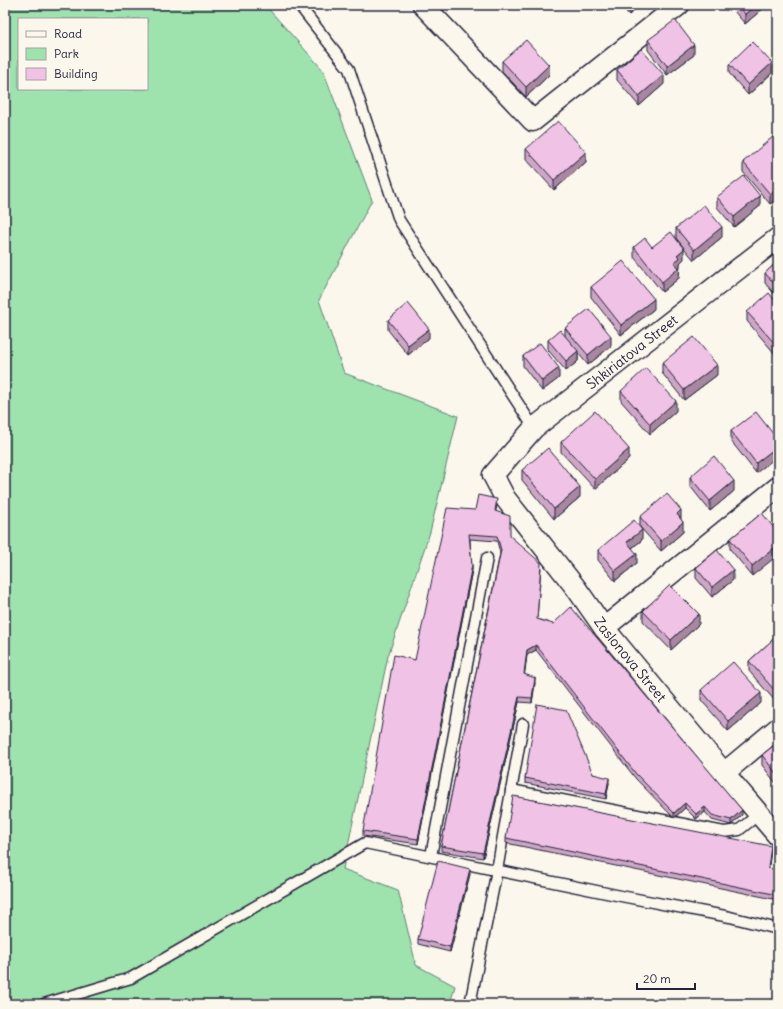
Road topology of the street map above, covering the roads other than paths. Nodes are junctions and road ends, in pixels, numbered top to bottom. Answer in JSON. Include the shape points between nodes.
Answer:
{"nodes":[{"id":1,"x":299,"y":5,"type":"edge"},
{"id":2,"x":423,"y":5,"type":"edge"},
{"id":3,"x":679,"y":5,"type":"edge"},
{"id":4,"x":778,"y":238,"type":"edge"},
{"id":5,"x":534,"y":428,"type":"junction"},
{"id":6,"x":493,"y":475,"type":"joint"},
{"id":7,"x":778,"y":487,"type":"edge"},
{"id":8,"x":487,"y":558,"type":"dead end"},
{"id":9,"x":604,"y":628,"type":"junction"},
{"id":10,"x":523,"y":724,"type":"dead end"},
{"id":11,"x":778,"y":728,"type":"edge"},
{"id":12,"x":724,"y":774,"type":"junction"},
{"id":13,"x":511,"y":790,"type":"junction"},
{"id":14,"x":759,"y":814,"type":"junction"},
{"id":15,"x":778,"y":836,"type":"edge"},
{"id":16,"x":431,"y":856,"type":"junction"},
{"id":17,"x":497,"y":870,"type":"junction"},
{"id":18,"x":778,"y":929,"type":"edge"},
{"id":19,"x":44,"y":1004,"type":"edge"},
{"id":20,"x":470,"y":1004,"type":"edge"}],
"edges":[{"from":1,"to":5,"type":"lane","via":[[349,69],[399,220]]},
{"from":2,"to":3,"type":"street","via":[[533,121]]},
{"from":4,"to":5,"type":"street","name":"Shkiriatova Street"},
{"from":5,"to":6,"type":"street","name":"Shkiriatova Street"},
{"from":6,"to":9,"type":"street","name":"Zaslonova Street","via":[[505,498]]},
{"from":7,"to":9,"type":"street"},
{"from":8,"to":16,"type":"lane"},
{"from":9,"to":12,"type":"street","name":"Zaslonova Street"},
{"from":10,"to":13,"type":"lane"},
{"from":11,"to":12,"type":"street"},
{"from":12,"to":14,"type":"street","name":"Zaslonova Street"},
{"from":13,"to":14,"type":"lane","via":[[724,832],[739,830]]},
{"from":13,"to":17,"type":"lane"},
{"from":14,"to":15,"type":"street","name":"Zaslonova Street"},
{"from":16,"to":17,"type":"lane"},
{"from":16,"to":19,"type":"lane","via":[[365,842],[131,978]]},
{"from":17,"to":18,"type":"lane","via":[[730,916]]},
{"from":17,"to":20,"type":"lane"}]}
